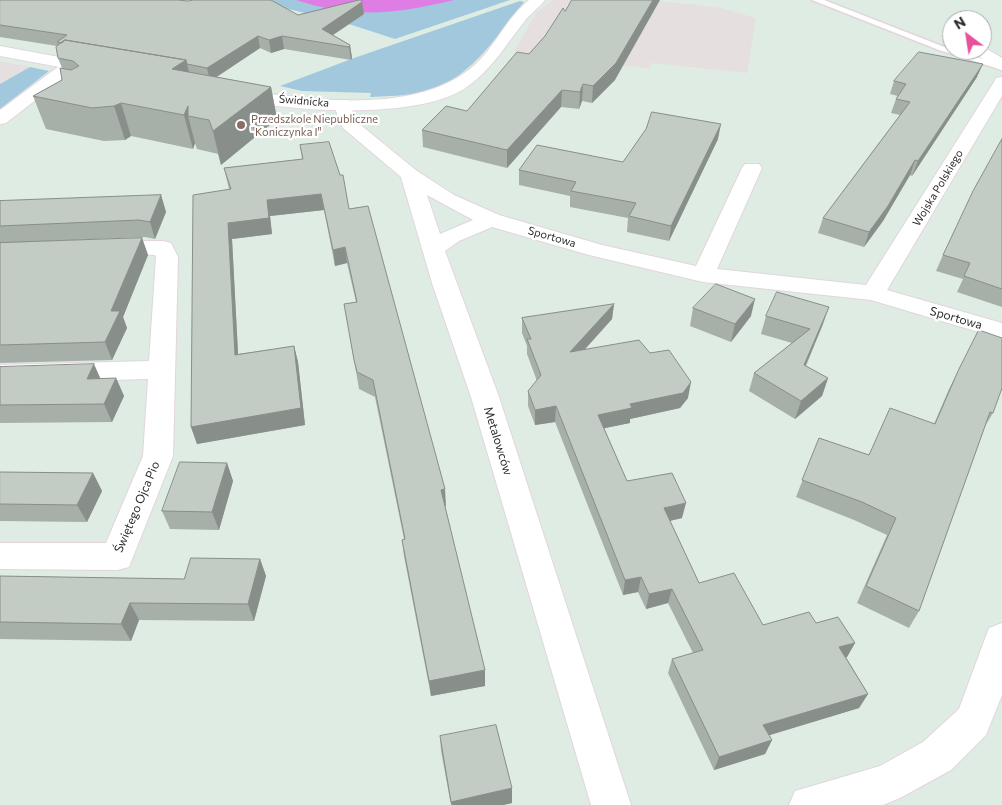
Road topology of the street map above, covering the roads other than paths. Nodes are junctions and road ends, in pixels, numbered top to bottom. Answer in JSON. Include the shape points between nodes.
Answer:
{"nodes":[{"id":1,"x":538,"y":0,"type":"edge"},
{"id":2,"x":816,"y":0,"type":"edge"},
{"id":3,"x":0,"y":51,"type":"edge"},
{"id":4,"x":992,"y":58,"type":"edge"},
{"id":5,"x":72,"y":64,"type":"junction"},
{"id":6,"x":1002,"y":66,"type":"edge"},
{"id":7,"x":109,"y":71,"type":"edge"},
{"id":8,"x":1002,"y":82,"type":"edge"},
{"id":9,"x":222,"y":91,"type":"edge"},
{"id":10,"x":342,"y":104,"type":"junction"},
{"id":11,"x":0,"y":119,"type":"edge"},
{"id":12,"x":752,"y":168,"type":"dead end"},
{"id":13,"x":410,"y":175,"type":"junction"},
{"id":14,"x":490,"y":220,"type":"junction"},
{"id":15,"x":87,"y":248,"type":"edge"},
{"id":16,"x":434,"y":248,"type":"junction"},
{"id":17,"x":703,"y":275,"type":"junction"},
{"id":18,"x":873,"y":293,"type":"junction"},
{"id":19,"x":1002,"y":331,"type":"edge"},
{"id":20,"x":162,"y":370,"type":"junction"},
{"id":21,"x":0,"y":374,"type":"edge"},
{"id":22,"x":0,"y":556,"type":"edge"},
{"id":23,"x":1002,"y":639,"type":"edge"},
{"id":24,"x":611,"y":805,"type":"edge"},
{"id":25,"x":809,"y":805,"type":"edge"}],
"edges":[{"from":1,"to":10,"type":"street","name":"Świdnicka","via":[[486,62],[462,84],[438,94],[399,102]]},
{"from":2,"to":6,"type":"lane","via":[[942,48]]},
{"from":3,"to":5,"type":"street"},
{"from":4,"to":6,"type":"street"},
{"from":5,"to":7,"type":"street"},
{"from":5,"to":11,"type":"street","via":[[45,91]]},
{"from":8,"to":18,"type":"street","name":"Wojska Polskiego"},
{"from":9,"to":10,"type":"street","name":"Świdnicka"},
{"from":10,"to":13,"type":"street","via":[[349,124]]},
{"from":12,"to":17,"type":"street"},
{"from":13,"to":14,"type":"street","name":"Sportowa","via":[[447,199]]},
{"from":13,"to":16,"type":"street","name":"Metalowców"},
{"from":14,"to":16,"type":"street","via":[[451,236]]},
{"from":14,"to":17,"type":"street","name":"Sportowa"},
{"from":15,"to":20,"type":"street","name":"Świętego Ojca Pio","via":[[163,248],[167,258]]},
{"from":16,"to":24,"type":"street","name":"Metalowców","via":[[485,397]]},
{"from":17,"to":18,"type":"street","name":"Sportowa"},
{"from":18,"to":19,"type":"street","name":"Sportowa"},
{"from":20,"to":21,"type":"street"},
{"from":20,"to":22,"type":"street","name":"Świętego Ojca Pio","via":[[158,456],[117,557]]},
{"from":23,"to":25,"type":"street","via":[[973,722],[937,756],[886,784]]}]}
